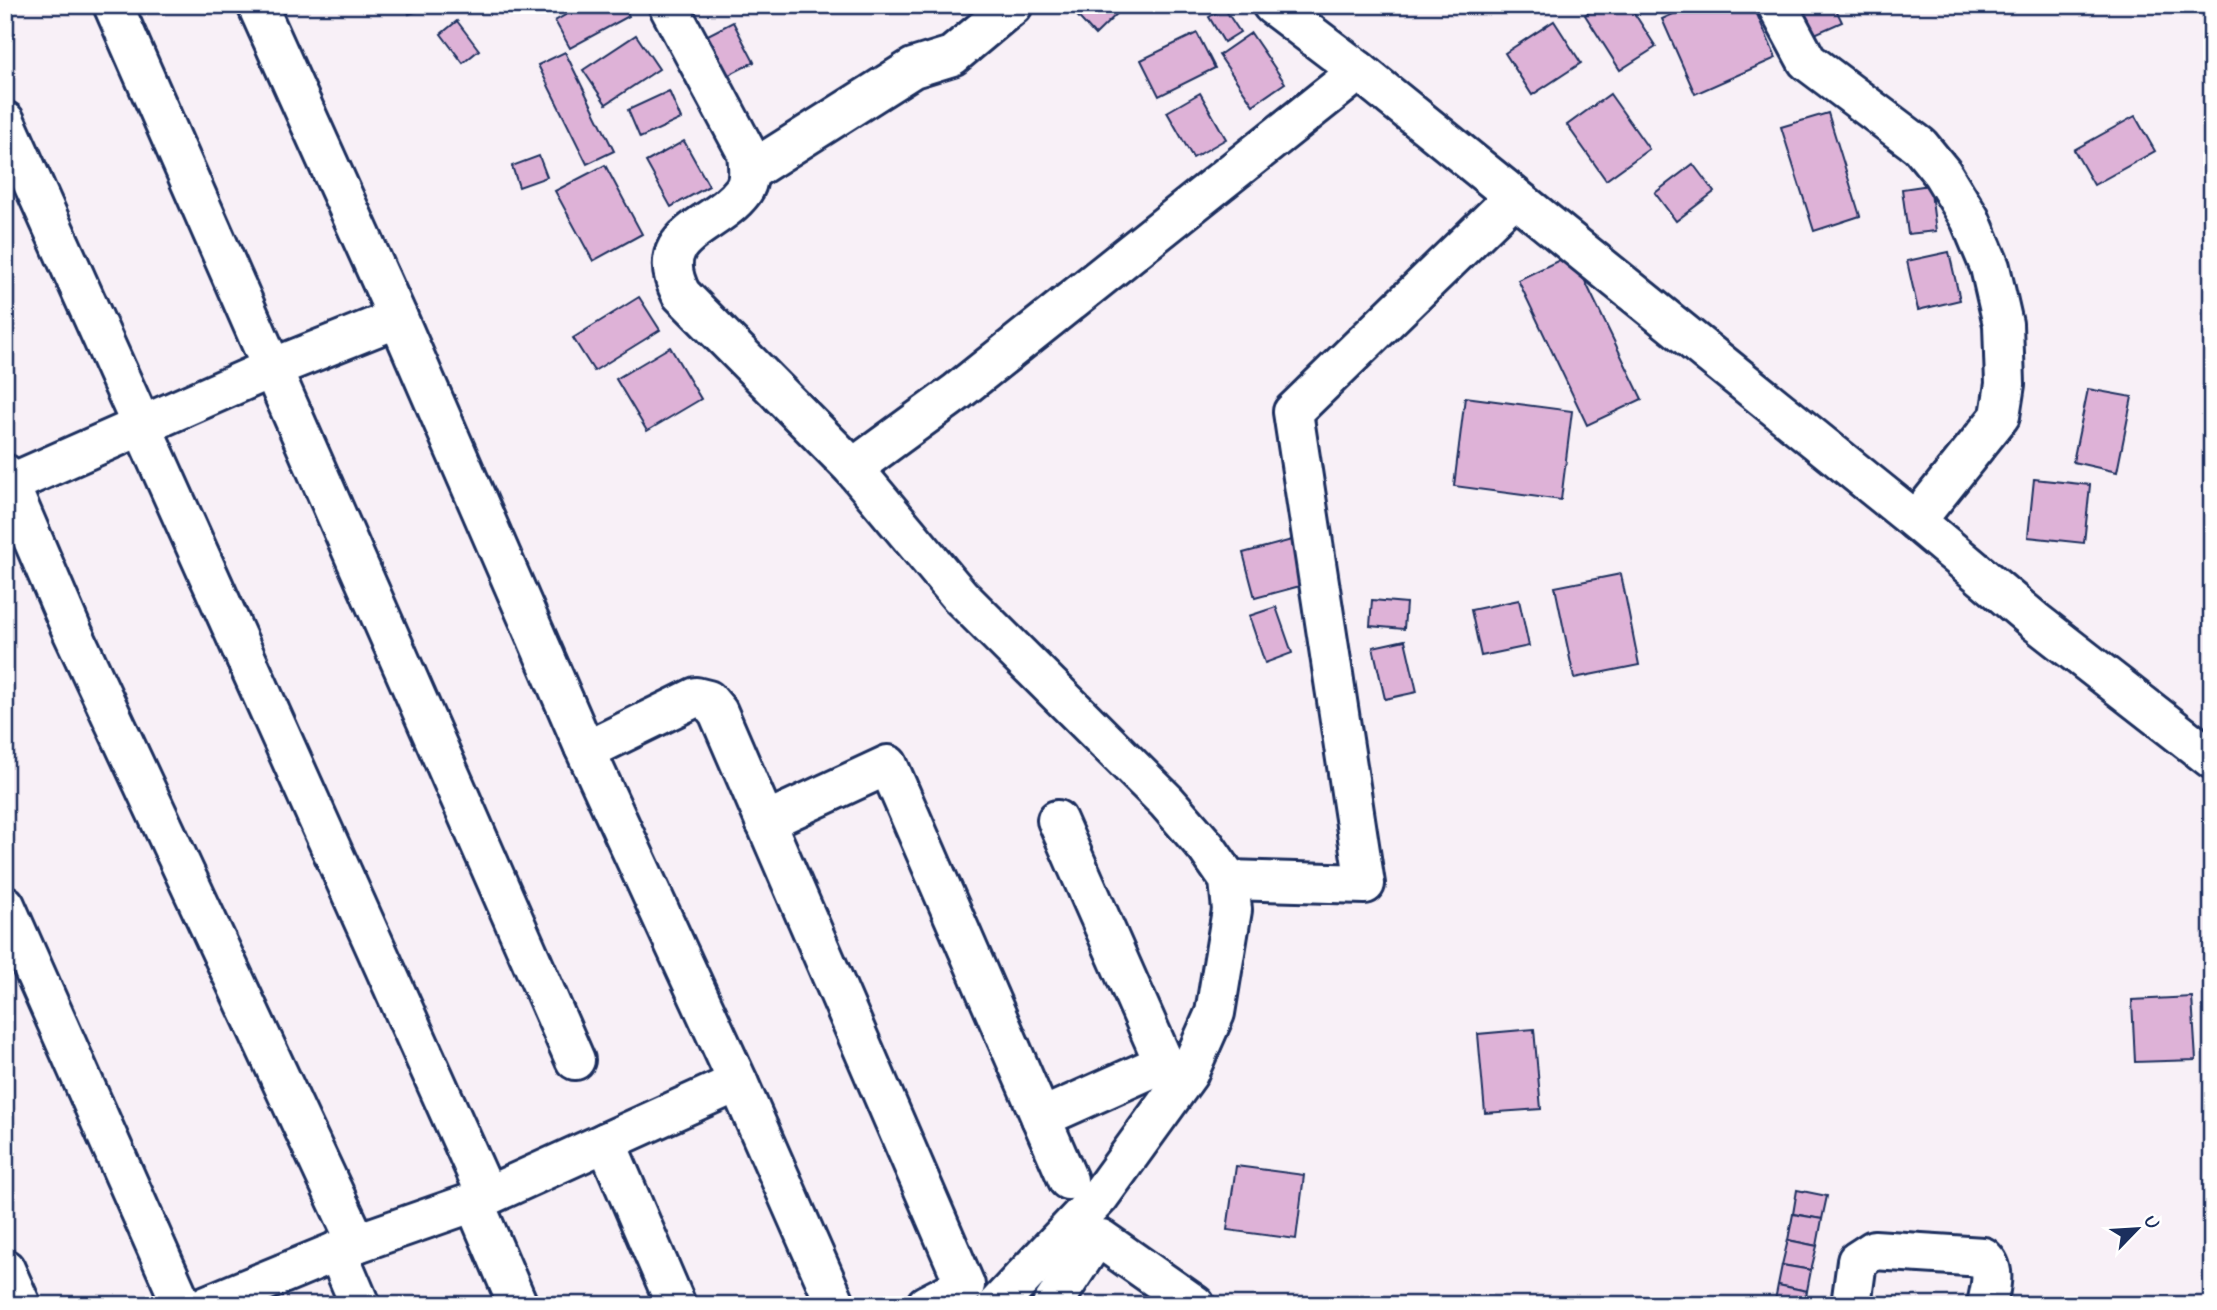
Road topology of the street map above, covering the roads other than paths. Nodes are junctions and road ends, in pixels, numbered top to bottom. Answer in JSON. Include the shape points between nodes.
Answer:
{"nodes":[{"id":1,"x":113,"y":5,"type":"edge"},
{"id":2,"x":257,"y":5,"type":"edge"},
{"id":3,"x":668,"y":5,"type":"edge"},
{"id":4,"x":1013,"y":5,"type":"edge"},
{"id":5,"x":1272,"y":5,"type":"edge"},
{"id":6,"x":1777,"y":5,"type":"edge"},
{"id":7,"x":1359,"y":71,"type":"junction"},
{"id":8,"x":5,"y":121,"type":"edge"},
{"id":9,"x":749,"y":172,"type":"junction"},
{"id":10,"x":1514,"y":197,"type":"junction"},
{"id":11,"x":398,"y":318,"type":"junction"},
{"id":12,"x":270,"y":369,"type":"junction"},
{"id":13,"x":142,"y":426,"type":"junction"},
{"id":14,"x":853,"y":468,"type":"junction"},
{"id":15,"x":7,"y":481,"type":"edge"},
{"id":16,"x":1916,"y":521,"type":"junction"},
{"id":17,"x":584,"y":747,"type":"junction"},
{"id":18,"x":2212,"y":759,"type":"edge"},
{"id":19,"x":1057,"y":820,"type":"dead end"},
{"id":20,"x":765,"y":821,"type":"junction"},
{"id":21,"x":1229,"y":880,"type":"junction"},
{"id":22,"x":5,"y":905,"type":"edge"},
{"id":23,"x":575,"y":1060,"type":"dead end"},
{"id":24,"x":738,"y":1082,"type":"junction"},
{"id":25,"x":1041,"y":1118,"type":"junction"},
{"id":26,"x":606,"y":1142,"type":"junction"},
{"id":27,"x":1068,"y":1180,"type":"dead end"},
{"id":28,"x":480,"y":1199,"type":"junction"},
{"id":29,"x":347,"y":1247,"type":"junction"},
{"id":30,"x":5,"y":1269,"type":"edge"},
{"id":31,"x":21,"y":1305,"type":"edge"},
{"id":32,"x":182,"y":1305,"type":"edge"},
{"id":33,"x":207,"y":1305,"type":"edge"},
{"id":34,"x":360,"y":1305,"type":"edge"},
{"id":35,"x":518,"y":1305,"type":"edge"},
{"id":36,"x":676,"y":1305,"type":"edge"},
{"id":37,"x":836,"y":1305,"type":"edge"},
{"id":38,"x":926,"y":1305,"type":"edge"},
{"id":39,"x":997,"y":1305,"type":"edge"},
{"id":40,"x":1052,"y":1305,"type":"edge"},
{"id":41,"x":1195,"y":1305,"type":"edge"},
{"id":42,"x":1851,"y":1305,"type":"edge"},
{"id":43,"x":1987,"y":1305,"type":"edge"}],
"edges":[{"from":1,"to":12,"type":"street"},
{"from":2,"to":11,"type":"street"},
{"from":3,"to":9,"type":"street","via":[[747,153]]},
{"from":4,"to":9,"type":"street","via":[[952,56],[913,68]]},
{"from":5,"to":7,"type":"street"},
{"from":6,"to":16,"type":"street","via":[[1807,61],[1920,146],[1942,173],[1970,219],[1990,267],[2003,324],[2005,384],[2000,416]]},
{"from":7,"to":10,"type":"street"},
{"from":7,"to":14,"type":"street","via":[[957,392]]},
{"from":8,"to":13,"type":"street"},
{"from":9,"to":14,"type":"street","via":[[744,190],[680,242],[671,256],[671,275],[681,294]]},
{"from":10,"to":16,"type":"street"},
{"from":10,"to":21,"type":"street","via":[[1293,412],[1365,884]]},
{"from":11,"to":12,"type":"street"},
{"from":11,"to":17,"type":"street"},
{"from":12,"to":13,"type":"street"},
{"from":12,"to":23,"type":"street"},
{"from":13,"to":15,"type":"street"},
{"from":13,"to":28,"type":"street"},
{"from":14,"to":21,"type":"street","via":[[960,596],[1167,802]]},
{"from":15,"to":29,"type":"street"},
{"from":16,"to":18,"type":"street","via":[[2036,622]]},
{"from":17,"to":20,"type":"street","via":[[600,744],[696,697],[708,699],[718,712]]},
{"from":17,"to":24,"type":"street"},
{"from":19,"to":25,"type":"street","via":[[1164,1063]]},
{"from":20,"to":25,"type":"street","via":[[888,765]]},
{"from":20,"to":38,"type":"street","via":[[965,1285]]},
{"from":21,"to":39,"type":"street","via":[[1232,910],[1215,1013],[1188,1074],[1099,1197]]},
{"from":22,"to":32,"type":"street"},
{"from":24,"to":26,"type":"street"},
{"from":24,"to":37,"type":"street"},
{"from":25,"to":27,"type":"street"},
{"from":26,"to":28,"type":"street"},
{"from":26,"to":36,"type":"street"},
{"from":28,"to":29,"type":"street"},
{"from":28,"to":35,"type":"street"},
{"from":29,"to":33,"type":"street"},
{"from":29,"to":34,"type":"street"},
{"from":30,"to":31,"type":"street"},
{"from":40,"to":41,"type":"street","via":[[1090,1247],[1101,1239]]},
{"from":42,"to":43,"type":"street","via":[[1857,1261],[1874,1250],[1983,1257],[1993,1274]]}]}
